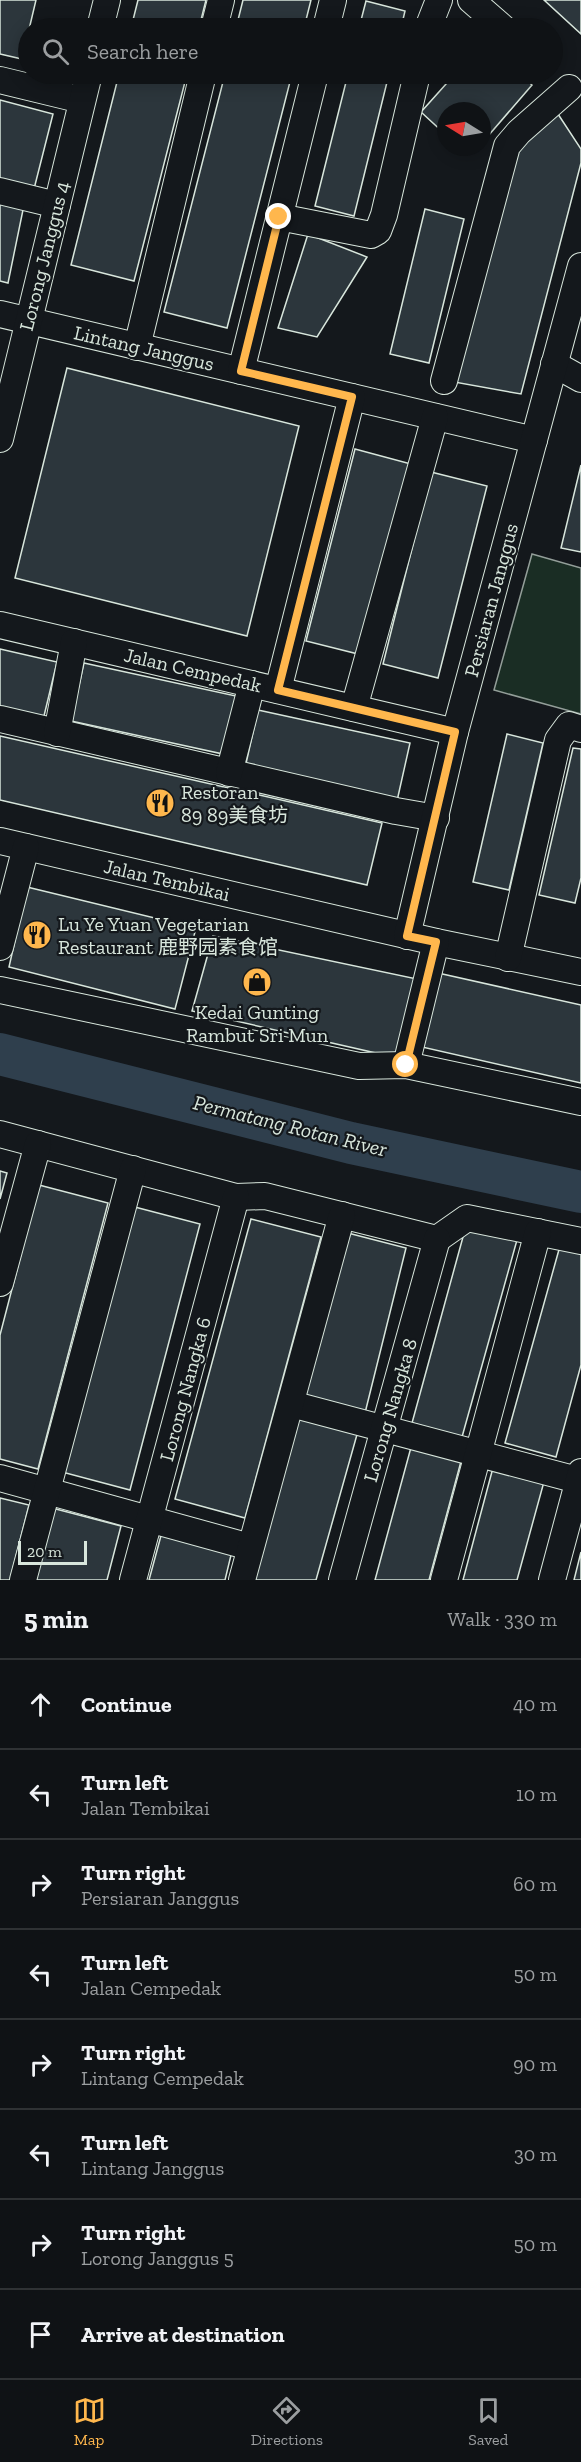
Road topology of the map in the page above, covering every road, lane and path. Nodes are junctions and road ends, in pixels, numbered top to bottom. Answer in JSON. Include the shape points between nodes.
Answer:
{"nodes":[{"id":1,"x":221,"y":0,"type":"edge"},
{"id":2,"x":333,"y":0,"type":"edge"},
{"id":3,"x":439,"y":0,"type":"edge"},
{"id":4,"x":471,"y":0,"type":"edge"},
{"id":5,"x":102,"y":1,"type":"edge"},
{"id":6,"x":101,"y":18,"type":"edge"},
{"id":7,"x":216,"y":18,"type":"edge"},
{"id":8,"x":328,"y":18,"type":"edge"},
{"id":9,"x":432,"y":18,"type":"edge"},
{"id":10,"x":492,"y":18,"type":"edge"},
{"id":11,"x":0,"y":80,"type":"edge"},
{"id":12,"x":86,"y":84,"type":"edge"},
{"id":13,"x":201,"y":84,"type":"edge"},
{"id":14,"x":312,"y":84,"type":"edge"},
{"id":15,"x":415,"y":84,"type":"edge"},
{"id":16,"x":568,"y":86,"type":"edge"},
{"id":17,"x":82,"y":100,"type":"junction"},
{"id":18,"x":0,"y":191,"type":"edge"},
{"id":19,"x":57,"y":205,"type":"junction"},
{"id":20,"x":279,"y":217,"type":"junction"},
{"id":21,"x":581,"y":266,"type":"edge"},
{"id":22,"x":0,"y":314,"type":"edge"},
{"id":23,"x":29,"y":321,"type":"junction"},
{"id":24,"x":137,"y":347,"type":"junction"},
{"id":25,"x":554,"y":364,"type":"junction"},
{"id":26,"x":241,"y":371,"type":"junction"},
{"id":27,"x":581,"y":379,"type":"edge"},
{"id":28,"x":444,"y":381,"type":"dead end"},
{"id":29,"x":352,"y":397,"type":"junction"},
{"id":30,"x":435,"y":417,"type":"junction"},
{"id":31,"x":0,"y":439,"type":"edge"},
{"id":32,"x":534,"y":441,"type":"junction"},
{"id":33,"x":0,"y":625,"type":"edge"},
{"id":34,"x":74,"y":642,"type":"junction"},
{"id":35,"x":252,"y":684,"type":"junction"},
{"id":36,"x":278,"y":690,"type":"junction"},
{"id":37,"x":354,"y":708,"type":"junction"},
{"id":38,"x":0,"y":719,"type":"edge"},
{"id":39,"x":581,"y":729,"type":"edge"},
{"id":40,"x":455,"y":732,"type":"junction"},
{"id":41,"x":57,"y":733,"type":"junction"},
{"id":42,"x":229,"y":773,"type":"junction"},
{"id":43,"x":436,"y":818,"type":"junction"},
{"id":44,"x":0,"y":841,"type":"edge"},
{"id":45,"x":26,"y":847,"type":"junction"},
{"id":46,"x":407,"y":936,"type":"junction"},
{"id":47,"x":436,"y":942,"type":"junction"},
{"id":48,"x":0,"y":947,"type":"edge"},
{"id":49,"x":508,"y":958,"type":"junction"},
{"id":50,"x":581,"y":972,"type":"edge"},
{"id":51,"x":0,"y":990,"type":"edge"},
{"id":52,"x":406,"y":1065,"type":"junction"},
{"id":53,"x":581,"y":1102,"type":"edge"},
{"id":54,"x":0,"y":1134,"type":"edge"},
{"id":55,"x":38,"y":1144,"type":"junction"},
{"id":56,"x":133,"y":1169,"type":"junction"},
{"id":57,"x":236,"y":1197,"type":"junction"},
{"id":58,"x":342,"y":1215,"type":"junction"},
{"id":59,"x":538,"y":1232,"type":"junction"},
{"id":60,"x":437,"y":1239,"type":"junction"},
{"id":61,"x":581,"y":1241,"type":"edge"},
{"id":62,"x":0,"y":1283,"type":"edge"},
{"id":63,"x":291,"y":1404,"type":"junction"},
{"id":64,"x":384,"y":1429,"type":"junction"},
{"id":65,"x":479,"y":1454,"type":"junction"},
{"id":66,"x":0,"y":1478,"type":"edge"},
{"id":67,"x":580,"y":1478,"type":"edge"},
{"id":68,"x":48,"y":1491,"type":"junction"},
{"id":69,"x":150,"y":1520,"type":"junction"},
{"id":70,"x":250,"y":1547,"type":"junction"},
{"id":71,"x":23,"y":1580,"type":"edge"},
{"id":72,"x":133,"y":1580,"type":"edge"},
{"id":73,"x":242,"y":1580,"type":"edge"},
{"id":74,"x":342,"y":1580,"type":"edge"},
{"id":75,"x":444,"y":1580,"type":"edge"},
{"id":76,"x":552,"y":1580,"type":"edge"}],
"edges":[{"from":1,"to":7,"type":"street"},
{"from":2,"to":8,"type":"street"},
{"from":3,"to":9,"type":"street"},
{"from":4,"to":10,"type":"street"},
{"from":5,"to":6,"type":"street"},
{"from":11,"to":17,"type":"street"},
{"from":12,"to":17,"type":"street","name":"Lorong Janggus 4"},
{"from":13,"to":24,"type":"street"},
{"from":14,"to":20,"type":"street"},
{"from":15,"to":20,"type":"street","via":[[378,231],[371,235]]},
{"from":16,"to":28,"type":"street","via":[[507,146]]},
{"from":17,"to":19,"type":"street","name":"Lorong Janggus 4"},
{"from":18,"to":19,"type":"street"},
{"from":19,"to":23,"type":"street","name":"Lorong Janggus 4"},
{"from":20,"to":26,"type":"street"},
{"from":21,"to":25,"type":"street","name":"Persiaran Janggus"},
{"from":22,"to":23,"type":"street","name":"Lintang Janggus"},
{"from":23,"to":24,"type":"street","name":"Lintang Janggus"},
{"from":23,"to":31,"type":"street","name":"Lorong Janggus 4"},
{"from":24,"to":26,"type":"street","name":"Lintang Janggus"},
{"from":25,"to":27,"type":"street"},
{"from":25,"to":32,"type":"street","name":"Persiaran Janggus"},
{"from":26,"to":29,"type":"street","name":"Lintang Janggus"},
{"from":29,"to":30,"type":"street","name":"Lintang Janggus"},
{"from":29,"to":36,"type":"street"},
{"from":30,"to":32,"type":"street","name":"Lintang Janggus"},
{"from":30,"to":37,"type":"street"},
{"from":32,"to":40,"type":"street","name":"Persiaran Janggus"},
{"from":33,"to":34,"type":"street","name":"Jalan Cempedak"},
{"from":34,"to":35,"type":"street","name":"Jalan Cempedak"},
{"from":34,"to":41,"type":"street"},
{"from":35,"to":36,"type":"street","name":"Jalan Cempedak"},
{"from":35,"to":42,"type":"street"},
{"from":36,"to":37,"type":"street","name":"Jalan Cempedak"},
{"from":37,"to":40,"type":"street","name":"Jalan Cempedak"},
{"from":38,"to":41,"type":"street"},
{"from":39,"to":49,"type":"street","via":[[568,725],[558,740]]},
{"from":40,"to":43,"type":"street","name":"Persiaran Janggus"},
{"from":41,"to":42,"type":"street"},
{"from":42,"to":43,"type":"street"},
{"from":43,"to":46,"type":"street","name":"Persiaran Janggus"},
{"from":44,"to":45,"type":"street","name":"Jalan Tembikai"},
{"from":45,"to":46,"type":"street","name":"Jalan Tembikai"},
{"from":45,"to":48,"type":"street"},
{"from":46,"to":47,"type":"street","name":"Jalan Tembikai"},
{"from":47,"to":49,"type":"street","name":"Jalan Tembikai"},
{"from":47,"to":52,"type":"street"},
{"from":49,"to":50,"type":"street","name":"Jalan Tembikai"},
{"from":51,"to":52,"type":"street","via":[[359,1066]]},
{"from":52,"to":53,"type":"street"},
{"from":54,"to":55,"type":"street"},
{"from":55,"to":56,"type":"street"},
{"from":55,"to":62,"type":"street"},
{"from":56,"to":57,"type":"street"},
{"from":56,"to":68,"type":"street"},
{"from":57,"to":58,"type":"street","via":[[265,1196]]},
{"from":57,"to":69,"type":"street","name":"Lorong Nangka 6"},
{"from":58,"to":60,"type":"street"},
{"from":58,"to":63,"type":"street"},
{"from":59,"to":60,"type":"street","via":[[467,1218]]},
{"from":59,"to":61,"type":"street"},
{"from":59,"to":65,"type":"street"},
{"from":60,"to":64,"type":"street","name":"Lorong Nangka 8"},
{"from":63,"to":64,"type":"street"},
{"from":63,"to":70,"type":"street"},
{"from":64,"to":65,"type":"street"},
{"from":64,"to":74,"type":"street","name":"Lorong Nangka 8"},
{"from":65,"to":67,"type":"street"},
{"from":65,"to":75,"type":"street"},
{"from":66,"to":68,"type":"street"},
{"from":67,"to":76,"type":"street"},
{"from":68,"to":69,"type":"street"},
{"from":68,"to":71,"type":"street"},
{"from":69,"to":70,"type":"street"},
{"from":69,"to":72,"type":"street","name":"Lorong Nangka 6"},
{"from":70,"to":73,"type":"street"}]}
